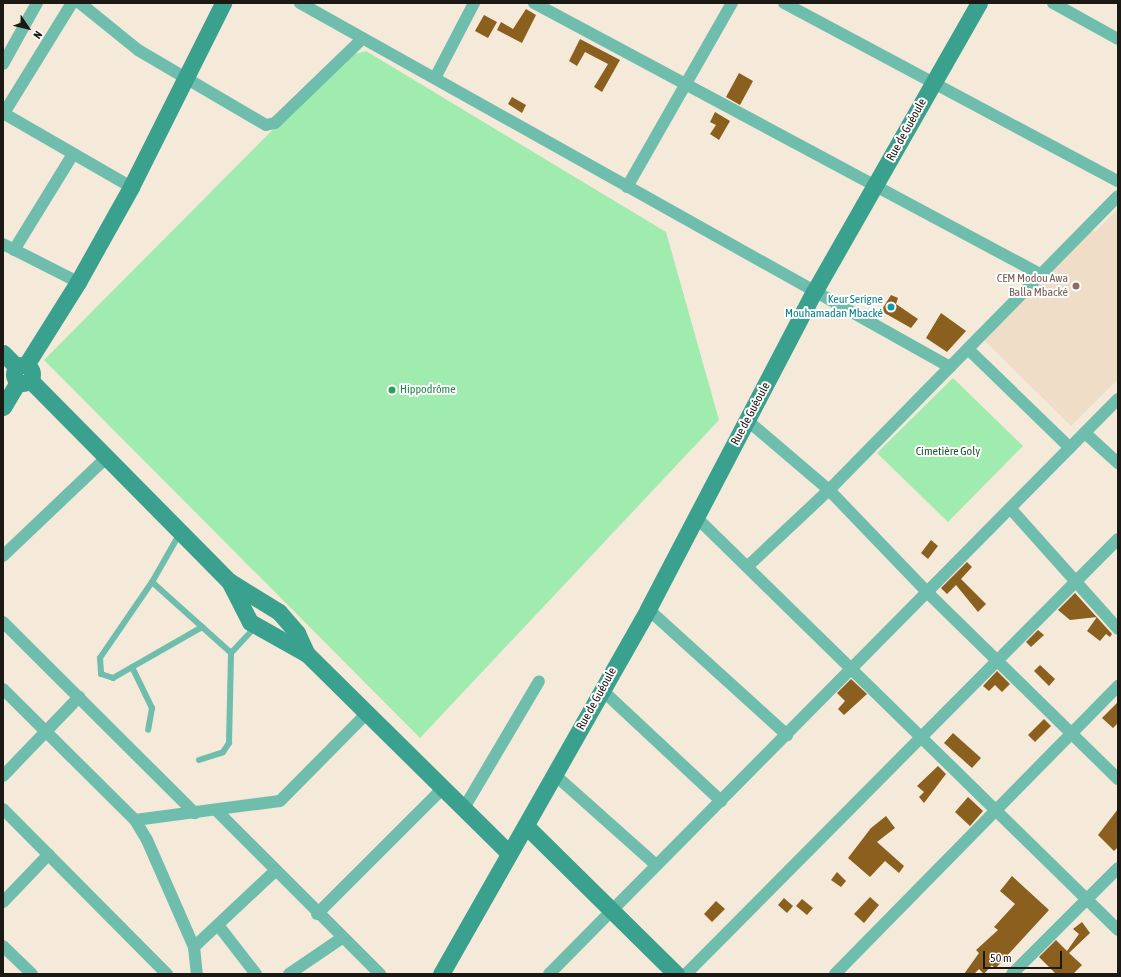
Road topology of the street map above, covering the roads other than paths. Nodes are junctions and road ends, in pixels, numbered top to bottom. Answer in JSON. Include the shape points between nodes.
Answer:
{"nodes":[{"id":1,"x":37,"y":3,"type":"edge"},
{"id":2,"x":72,"y":3,"type":"edge"},
{"id":3,"x":80,"y":3,"type":"edge"},
{"id":4,"x":223,"y":3,"type":"edge"},
{"id":5,"x":300,"y":3,"type":"edge"},
{"id":6,"x":474,"y":3,"type":"edge"},
{"id":7,"x":534,"y":3,"type":"edge"},
{"id":8,"x":732,"y":3,"type":"edge"},
{"id":9,"x":784,"y":3,"type":"edge"},
{"id":10,"x":980,"y":3,"type":"edge"},
{"id":11,"x":1053,"y":3,"type":"edge"},
{"id":12,"x":362,"y":39,"type":"junction"},
{"id":13,"x":1118,"y":39,"type":"edge"},
{"id":14,"x":3,"y":64,"type":"edge"},
{"id":15,"x":186,"y":78,"type":"junction"},
{"id":16,"x":435,"y":78,"type":"junction"},
{"id":17,"x":685,"y":85,"type":"junction"},
{"id":18,"x":933,"y":85,"type":"junction"},
{"id":19,"x":3,"y":113,"type":"edge"},
{"id":20,"x":73,"y":154,"type":"junction"},
{"id":21,"x":1118,"y":181,"type":"edge"},
{"id":22,"x":131,"y":187,"type":"junction"},
{"id":23,"x":627,"y":187,"type":"junction"},
{"id":24,"x":875,"y":187,"type":"junction"},
{"id":25,"x":1118,"y":196,"type":"edge"},
{"id":26,"x":3,"y":244,"type":"edge"},
{"id":27,"x":14,"y":250,"type":"junction"},
{"id":28,"x":1040,"y":274,"type":"junction"},
{"id":29,"x":78,"y":282,"type":"junction"},
{"id":30,"x":814,"y":292,"type":"junction"},
{"id":31,"x":968,"y":348,"type":"junction"},
{"id":32,"x":3,"y":353,"type":"edge"},
{"id":33,"x":950,"y":367,"type":"junction"},
{"id":34,"x":23,"y":373,"type":"junction"},
{"id":35,"x":1118,"y":399,"type":"edge"},
{"id":36,"x":3,"y":407,"type":"edge"},
{"id":37,"x":748,"y":421,"type":"junction"},
{"id":38,"x":1085,"y":433,"type":"junction"},
{"id":39,"x":1070,"y":448,"type":"junction"},
{"id":40,"x":106,"y":458,"type":"junction"},
{"id":41,"x":1118,"y":463,"type":"edge"},
{"id":42,"x":829,"y":490,"type":"junction"},
{"id":43,"x":1010,"y":508,"type":"junction"},
{"id":44,"x":695,"y":516,"type":"junction"},
{"id":45,"x":180,"y":532,"type":"junction"},
{"id":46,"x":1118,"y":540,"type":"edge"},
{"id":47,"x":3,"y":556,"type":"edge"},
{"id":48,"x":749,"y":565,"type":"junction"},
{"id":49,"x":230,"y":581,"type":"junction"},
{"id":50,"x":152,"y":582,"type":"junction"},
{"id":51,"x":1074,"y":582,"type":"junction"},
{"id":52,"x":928,"y":593,"type":"junction"},
{"id":53,"x":648,"y":608,"type":"junction"},
{"id":54,"x":3,"y":622,"type":"edge"},
{"id":55,"x":256,"y":626,"type":"junction"},
{"id":56,"x":202,"y":627,"type":"junction"},
{"id":57,"x":1118,"y":629,"type":"edge"},
{"id":58,"x":231,"y":653,"type":"junction"},
{"id":59,"x":307,"y":654,"type":"junction"},
{"id":60,"x":995,"y":660,"type":"junction"},
{"id":61,"x":132,"y":667,"type":"junction"},
{"id":62,"x":854,"y":667,"type":"junction"},
{"id":63,"x":539,"y":681,"type":"dead end"},
{"id":64,"x":1118,"y":686,"type":"edge"},
{"id":65,"x":3,"y":689,"type":"edge"},
{"id":66,"x":602,"y":690,"type":"junction"},
{"id":67,"x":79,"y":697,"type":"junction"},
{"id":68,"x":367,"y":713,"type":"junction"},
{"id":69,"x":148,"y":730,"type":"dead end"},
{"id":70,"x":46,"y":732,"type":"junction"},
{"id":71,"x":1072,"y":733,"type":"junction"},
{"id":72,"x":787,"y":735,"type":"junction"},
{"id":73,"x":923,"y":739,"type":"junction"},
{"id":74,"x":199,"y":760,"type":"dead end"},
{"id":75,"x":555,"y":775,"type":"junction"},
{"id":76,"x":3,"y":776,"type":"edge"},
{"id":77,"x":1118,"y":779,"type":"edge"},
{"id":78,"x":442,"y":788,"type":"junction"},
{"id":79,"x":721,"y":801,"type":"junction"},
{"id":80,"x":464,"y":808,"type":"junction"},
{"id":81,"x":3,"y":809,"type":"edge"},
{"id":82,"x":996,"y":810,"type":"junction"},
{"id":83,"x":217,"y":811,"type":"junction"},
{"id":84,"x":195,"y":813,"type":"junction"},
{"id":85,"x":135,"y":820,"type":"junction"},
{"id":86,"x":526,"y":826,"type":"junction"},
{"id":87,"x":508,"y":852,"type":"junction"},
{"id":88,"x":49,"y":854,"type":"junction"},
{"id":89,"x":656,"y":865,"type":"junction"},
{"id":90,"x":1118,"y":868,"type":"edge"},
{"id":91,"x":276,"y":871,"type":"junction"},
{"id":92,"x":1087,"y":898,"type":"junction"},
{"id":93,"x":3,"y":902,"type":"edge"},
{"id":94,"x":612,"y":909,"type":"junction"},
{"id":95,"x":317,"y":914,"type":"junction"},
{"id":96,"x":218,"y":925,"type":"junction"},
{"id":97,"x":1118,"y":930,"type":"edge"},
{"id":98,"x":342,"y":938,"type":"junction"},
{"id":99,"x":3,"y":946,"type":"edge"},
{"id":100,"x":194,"y":947,"type":"junction"},
{"id":101,"x":32,"y":974,"type":"edge"},
{"id":102,"x":167,"y":974,"type":"edge"},
{"id":103,"x":197,"y":974,"type":"edge"},
{"id":104,"x":256,"y":974,"type":"edge"},
{"id":105,"x":289,"y":974,"type":"edge"},
{"id":106,"x":380,"y":974,"type":"edge"},
{"id":107,"x":441,"y":974,"type":"edge"},
{"id":108,"x":549,"y":974,"type":"edge"},
{"id":109,"x":676,"y":974,"type":"edge"},
{"id":110,"x":686,"y":974,"type":"edge"},
{"id":111,"x":835,"y":974,"type":"edge"},
{"id":112,"x":1012,"y":974,"type":"edge"}],
"edges":[{"from":1,"to":14,"type":"street"},
{"from":2,"to":19,"type":"street"},
{"from":3,"to":15,"type":"street","via":[[138,50]]},
{"from":4,"to":15,"type":"main road"},
{"from":5,"to":12,"type":"street"},
{"from":6,"to":16,"type":"street"},
{"from":7,"to":17,"type":"street"},
{"from":8,"to":17,"type":"street"},
{"from":9,"to":18,"type":"street"},
{"from":10,"to":18,"type":"main road","name":"Rue de Guéoule"},
{"from":11,"to":13,"type":"street"},
{"from":12,"to":15,"type":"street","via":[[271,125]]},
{"from":12,"to":16,"type":"street"},
{"from":15,"to":22,"type":"main road"},
{"from":16,"to":23,"type":"street"},
{"from":17,"to":23,"type":"street"},
{"from":17,"to":24,"type":"street"},
{"from":18,"to":21,"type":"street"},
{"from":18,"to":24,"type":"main road","name":"Rue de Guéoule"},
{"from":19,"to":20,"type":"street"},
{"from":20,"to":22,"type":"street"},
{"from":20,"to":27,"type":"street"},
{"from":22,"to":29,"type":"main road"},
{"from":23,"to":30,"type":"street"},
{"from":24,"to":28,"type":"street"},
{"from":24,"to":30,"type":"main road","name":"Rue de Guéoule"},
{"from":25,"to":28,"type":"street"},
{"from":26,"to":27,"type":"street"},
{"from":27,"to":29,"type":"street"},
{"from":28,"to":31,"type":"street"},
{"from":29,"to":34,"type":"main road"},
{"from":30,"to":33,"type":"street"},
{"from":30,"to":37,"type":"main road","name":"Rue de Guéoule"},
{"from":31,"to":33,"type":"street"},
{"from":31,"to":39,"type":"street"},
{"from":32,"to":34,"type":"main road"},
{"from":33,"to":42,"type":"street"},
{"from":34,"to":36,"type":"main road"},
{"from":34,"to":40,"type":"main road"},
{"from":35,"to":38,"type":"street"},
{"from":37,"to":42,"type":"street"},
{"from":37,"to":44,"type":"main road","name":"Rue de Guéoule"},
{"from":38,"to":39,"type":"street"},
{"from":38,"to":41,"type":"street"},
{"from":39,"to":43,"type":"street"},
{"from":40,"to":45,"type":"main road"},
{"from":40,"to":47,"type":"street"},
{"from":42,"to":48,"type":"street"},
{"from":42,"to":52,"type":"street"},
{"from":43,"to":51,"type":"street"},
{"from":43,"to":52,"type":"street"},
{"from":44,"to":48,"type":"street"},
{"from":44,"to":53,"type":"main road","name":"Rue de Guéoule"},
{"from":45,"to":49,"type":"main road"},
{"from":45,"to":50,"type":"lane"},
{"from":46,"to":51,"type":"street"},
{"from":48,"to":62,"type":"street"},
{"from":49,"to":55,"type":"main road"},
{"from":49,"to":59,"type":"main road","via":[[279,612],[297,633]]},
{"from":50,"to":56,"type":"lane"},
{"from":50,"to":61,"type":"lane","via":[[98,666],[107,678]]},
{"from":51,"to":57,"type":"street"},
{"from":51,"to":60,"type":"street"},
{"from":52,"to":60,"type":"street"},
{"from":52,"to":62,"type":"street"},
{"from":53,"to":66,"type":"main road","name":"Rue de Guéoule"},
{"from":53,"to":72,"type":"street"},
{"from":54,"to":67,"type":"street"},
{"from":55,"to":58,"type":"lane"},
{"from":55,"to":59,"type":"main road"},
{"from":56,"to":58,"type":"lane"},
{"from":56,"to":61,"type":"lane"},
{"from":58,"to":74,"type":"lane","via":[[229,743],[222,752]]},
{"from":59,"to":68,"type":"main road"},
{"from":60,"to":71,"type":"street"},
{"from":60,"to":73,"type":"street"},
{"from":61,"to":69,"type":"lane","via":[[152,708]]},
{"from":62,"to":72,"type":"street"},
{"from":62,"to":73,"type":"street"},
{"from":63,"to":80,"type":"street"},
{"from":64,"to":71,"type":"street"},
{"from":65,"to":70,"type":"street"},
{"from":66,"to":75,"type":"main road","name":"Rue de Guéoule"},
{"from":66,"to":79,"type":"street"},
{"from":67,"to":70,"type":"street"},
{"from":67,"to":84,"type":"street"},
{"from":68,"to":78,"type":"main road"},
{"from":68,"to":83,"type":"street","via":[[280,801]]},
{"from":70,"to":76,"type":"street"},
{"from":70,"to":85,"type":"street"},
{"from":71,"to":77,"type":"street"},
{"from":71,"to":82,"type":"street"},
{"from":72,"to":79,"type":"street"},
{"from":73,"to":82,"type":"street"},
{"from":73,"to":110,"type":"street"},
{"from":75,"to":86,"type":"main road","name":"Rue de Guéoule"},
{"from":75,"to":89,"type":"street"},
{"from":78,"to":80,"type":"main road"},
{"from":78,"to":95,"type":"street"},
{"from":79,"to":89,"type":"street"},
{"from":80,"to":87,"type":"main road"},
{"from":81,"to":88,"type":"street"},
{"from":82,"to":92,"type":"street"},
{"from":82,"to":111,"type":"street"},
{"from":83,"to":84,"type":"street"},
{"from":83,"to":91,"type":"street"},
{"from":84,"to":85,"type":"street"},
{"from":85,"to":100,"type":"street","via":[[147,840]]},
{"from":86,"to":87,"type":"main road","name":"Rue de Guéoule"},
{"from":86,"to":94,"type":"main road"},
{"from":87,"to":107,"type":"main road","name":"Rue de Guéoule"},
{"from":88,"to":93,"type":"street"},
{"from":88,"to":102,"type":"street"},
{"from":89,"to":94,"type":"street"},
{"from":90,"to":92,"type":"street"},
{"from":91,"to":95,"type":"street"},
{"from":91,"to":96,"type":"street"},
{"from":92,"to":97,"type":"street"},
{"from":92,"to":112,"type":"street"},
{"from":94,"to":108,"type":"street"},
{"from":94,"to":109,"type":"main road"},
{"from":95,"to":98,"type":"street"},
{"from":96,"to":100,"type":"street"},
{"from":96,"to":104,"type":"street"},
{"from":98,"to":105,"type":"street"},
{"from":98,"to":106,"type":"street"},
{"from":99,"to":101,"type":"street"},
{"from":100,"to":103,"type":"street"}]}
